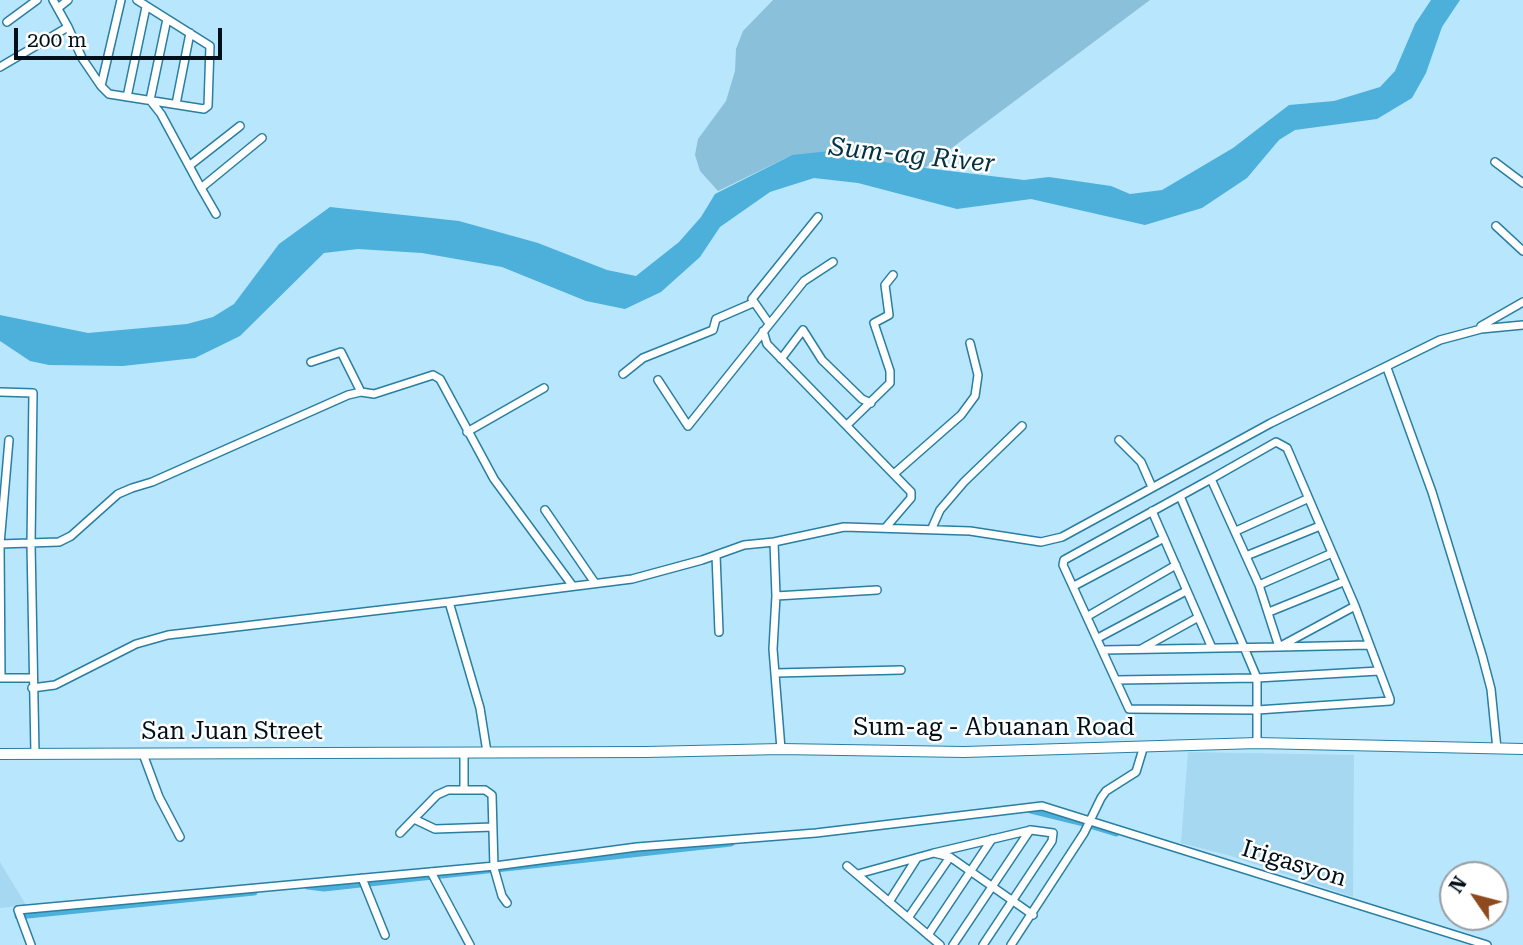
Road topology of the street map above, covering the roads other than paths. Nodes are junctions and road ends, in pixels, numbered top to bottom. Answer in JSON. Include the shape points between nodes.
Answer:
{"nodes":[{"id":1,"x":37,"y":0,"type":"edge"},
{"id":2,"x":53,"y":0,"type":"edge"},
{"id":3,"x":68,"y":0,"type":"edge"},
{"id":4,"x":121,"y":0,"type":"edge"},
{"id":5,"x":137,"y":0,"type":"edge"},
{"id":6,"x":146,"y":7,"type":"junction"},
{"id":7,"x":58,"y":8,"type":"junction"},
{"id":8,"x":167,"y":19,"type":"junction"},
{"id":9,"x":7,"y":22,"type":"dead end"},
{"id":10,"x":68,"y":27,"type":"junction"},
{"id":11,"x":190,"y":33,"type":"junction"},
{"id":12,"x":0,"y":67,"type":"edge"},
{"id":13,"x":101,"y":86,"type":"junction"},
{"id":14,"x":127,"y":97,"type":"junction"},
{"id":15,"x":150,"y":100,"type":"junction"},
{"id":16,"x":176,"y":104,"type":"junction"},
{"id":17,"x":240,"y":126,"type":"dead end"},
{"id":18,"x":262,"y":138,"type":"dead end"},
{"id":19,"x":1495,"y":162,"type":"dead end"},
{"id":20,"x":189,"y":166,"type":"junction"},
{"id":21,"x":1523,"y":183,"type":"edge"},
{"id":22,"x":201,"y":188,"type":"junction"},
{"id":23,"x":216,"y":214,"type":"dead end"},
{"id":24,"x":818,"y":217,"type":"dead end"},
{"id":25,"x":1496,"y":226,"type":"dead end"},
{"id":26,"x":1523,"y":251,"type":"edge"},
{"id":27,"x":833,"y":262,"type":"dead end"},
{"id":28,"x":893,"y":275,"type":"dead end"},
{"id":29,"x":1523,"y":302,"type":"edge"},
{"id":30,"x":753,"y":303,"type":"junction"},
{"id":31,"x":768,"y":322,"type":"junction"},
{"id":32,"x":1523,"y":325,"type":"edge"},
{"id":33,"x":1473,"y":330,"type":"junction"},
{"id":34,"x":763,"y":331,"type":"junction"},
{"id":35,"x":970,"y":343,"type":"dead end"},
{"id":36,"x":781,"y":359,"type":"junction"},
{"id":37,"x":311,"y":362,"type":"dead end"},
{"id":38,"x":1387,"y":368,"type":"junction"},
{"id":39,"x":623,"y":374,"type":"dead end"},
{"id":40,"x":658,"y":380,"type":"dead end"},
{"id":41,"x":544,"y":388,"type":"dead end"},
{"id":42,"x":0,"y":392,"type":"edge"},
{"id":43,"x":361,"y":392,"type":"junction"},
{"id":44,"x":871,"y":403,"type":"junction"},
{"id":45,"x":848,"y":424,"type":"junction"},
{"id":46,"x":1022,"y":426,"type":"dead end"},
{"id":47,"x":467,"y":432,"type":"junction"},
{"id":48,"x":9,"y":440,"type":"dead end"},
{"id":49,"x":1119,"y":440,"type":"dead end"},
{"id":50,"x":895,"y":473,"type":"junction"},
{"id":51,"x":1211,"y":479,"type":"junction"},
{"id":52,"x":1152,"y":487,"type":"junction"},
{"id":53,"x":1180,"y":496,"type":"junction"},
{"id":54,"x":1307,"y":499,"type":"junction"},
{"id":55,"x":545,"y":510,"type":"dead end"},
{"id":56,"x":1152,"y":511,"type":"junction"},
{"id":57,"x":887,"y":526,"type":"junction"},
{"id":58,"x":1320,"y":526,"type":"junction"},
{"id":59,"x":932,"y":528,"type":"junction"},
{"id":60,"x":1236,"y":531,"type":"junction"},
{"id":61,"x":1164,"y":538,"type":"junction"},
{"id":62,"x":774,"y":542,"type":"junction"},
{"id":63,"x":0,"y":544,"type":"edge"},
{"id":64,"x":30,"y":544,"type":"junction"},
{"id":65,"x":1330,"y":554,"type":"junction"},
{"id":66,"x":716,"y":555,"type":"junction"},
{"id":67,"x":1246,"y":556,"type":"junction"},
{"id":68,"x":1176,"y":565,"type":"junction"},
{"id":69,"x":1343,"y":582,"type":"junction"},
{"id":70,"x":594,"y":583,"type":"junction"},
{"id":71,"x":572,"y":585,"type":"junction"},
{"id":72,"x":1259,"y":585,"type":"junction"},
{"id":73,"x":1074,"y":586,"type":"junction"},
{"id":74,"x":877,"y":590,"type":"dead end"},
{"id":75,"x":1186,"y":591,"type":"junction"},
{"id":76,"x":776,"y":596,"type":"junction"},
{"id":77,"x":449,"y":602,"type":"junction"},
{"id":78,"x":1355,"y":606,"type":"junction"},
{"id":79,"x":1269,"y":612,"type":"junction"},
{"id":80,"x":1088,"y":616,"type":"junction"},
{"id":81,"x":1197,"y":618,"type":"junction"},
{"id":82,"x":719,"y":632,"type":"dead end"},
{"id":83,"x":1098,"y":638,"type":"junction"},
{"id":84,"x":1369,"y":645,"type":"junction"},
{"id":85,"x":1279,"y":646,"type":"junction"},
{"id":86,"x":1212,"y":648,"type":"junction"},
{"id":87,"x":1245,"y":648,"type":"junction"},
{"id":88,"x":1104,"y":650,"type":"junction"},
{"id":89,"x":1140,"y":650,"type":"junction"},
{"id":90,"x":901,"y":670,"type":"dead end"},
{"id":91,"x":1379,"y":671,"type":"junction"},
{"id":92,"x":776,"y":673,"type":"junction"},
{"id":93,"x":1,"y":678,"type":"edge"},
{"id":94,"x":32,"y":678,"type":"junction"},
{"id":95,"x":1257,"y":678,"type":"junction"},
{"id":96,"x":1115,"y":680,"type":"junction"},
{"id":97,"x":32,"y":688,"type":"junction"},
{"id":98,"x":1257,"y":710,"type":"junction"},
{"id":99,"x":1257,"y":743,"type":"junction"},
{"id":100,"x":1143,"y":748,"type":"junction"},
{"id":101,"x":781,"y":749,"type":"junction"},
{"id":102,"x":1497,"y":749,"type":"junction"},
{"id":103,"x":1523,"y":749,"type":"edge"},
{"id":104,"x":464,"y":752,"type":"junction"},
{"id":105,"x":487,"y":752,"type":"junction"},
{"id":106,"x":0,"y":754,"type":"edge"},
{"id":107,"x":35,"y":754,"type":"junction"},
{"id":108,"x":143,"y":754,"type":"junction"},
{"id":109,"x":464,"y":790,"type":"junction"},
{"id":110,"x":414,"y":819,"type":"junction"},
{"id":111,"x":1089,"y":822,"type":"junction"},
{"id":112,"x":493,"y":827,"type":"junction"},
{"id":113,"x":1031,"y":830,"type":"junction"},
{"id":114,"x":400,"y":833,"type":"dead end"},
{"id":115,"x":180,"y":836,"type":"dead end"},
{"id":116,"x":992,"y":838,"type":"junction"},
{"id":117,"x":934,"y":853,"type":"junction"},
{"id":118,"x":950,"y":857,"type":"junction"},
{"id":119,"x":917,"y":858,"type":"junction"},
{"id":120,"x":847,"y":866,"type":"dead end"},
{"id":121,"x":494,"y":869,"type":"junction"},
{"id":122,"x":971,"y":871,"type":"junction"},
{"id":123,"x":858,"y":874,"type":"junction"},
{"id":124,"x":433,"y":875,"type":"junction"},
{"id":125,"x":362,"y":880,"type":"junction"},
{"id":126,"x":992,"y":886,"type":"junction"},
{"id":127,"x":1012,"y":900,"type":"junction"},
{"id":128,"x":889,"y":902,"type":"junction"},
{"id":129,"x":507,"y":903,"type":"dead end"},
{"id":130,"x":1033,"y":915,"type":"junction"},
{"id":131,"x":908,"y":918,"type":"junction"},
{"id":132,"x":385,"y":935,"type":"dead end"},
{"id":133,"x":928,"y":935,"type":"junction"},
{"id":134,"x":31,"y":945,"type":"edge"},
{"id":135,"x":470,"y":945,"type":"edge"},
{"id":136,"x":940,"y":945,"type":"edge"},
{"id":137,"x":953,"y":945,"type":"edge"},
{"id":138,"x":983,"y":945,"type":"edge"},
{"id":139,"x":1011,"y":945,"type":"edge"},
{"id":140,"x":1487,"y":945,"type":"edge"}],
"edges":[{"from":1,"to":9,"type":"street"},
{"from":2,"to":7,"type":"street"},
{"from":3,"to":7,"type":"street"},
{"from":4,"to":13,"type":"street"},
{"from":5,"to":6,"type":"street"},
{"from":6,"to":8,"type":"street"},
{"from":6,"to":14,"type":"street"},
{"from":7,"to":10,"type":"street"},
{"from":8,"to":11,"type":"street"},
{"from":8,"to":15,"type":"street"},
{"from":10,"to":12,"type":"street"},
{"from":10,"to":13,"type":"street"},
{"from":11,"to":16,"type":"street"},
{"from":11,"to":16,"type":"street","via":[[211,49],[208,106]]},
{"from":13,"to":14,"type":"street","via":[[109,94]]},
{"from":14,"to":15,"type":"street"},
{"from":15,"to":16,"type":"street"},
{"from":15,"to":20,"type":"street"},
{"from":17,"to":20,"type":"street"},
{"from":18,"to":22,"type":"street"},
{"from":19,"to":21,"type":"street"},
{"from":20,"to":22,"type":"street"},
{"from":22,"to":23,"type":"street"},
{"from":24,"to":30,"type":"street"},
{"from":25,"to":26,"type":"street"},
{"from":27,"to":31,"type":"street","via":[[809,275]]},
{"from":28,"to":44,"type":"street","via":[[885,285],[889,316],[874,323],[891,380]]},
{"from":29,"to":33,"type":"street"},
{"from":30,"to":31,"type":"street"},
{"from":30,"to":39,"type":"street","via":[[716,319],[713,330],[649,355]]},
{"from":31,"to":34,"type":"street"},
{"from":32,"to":33,"type":"street"},
{"from":33,"to":38,"type":"street","via":[[1440,340]]},
{"from":34,"to":36,"type":"street","via":[[767,345]]},
{"from":34,"to":40,"type":"street","via":[[688,426]]},
{"from":35,"to":50,"type":"street","via":[[978,375],[975,396],[961,415]]},
{"from":36,"to":44,"type":"street","via":[[803,330],[821,360],[862,400]]},
{"from":36,"to":45,"type":"street"},
{"from":37,"to":43,"type":"street","via":[[341,352]]},
{"from":38,"to":52,"type":"street","via":[[1318,399]]},
{"from":38,"to":102,"type":"street","via":[[1432,492],[1482,655],[1491,689]]},
{"from":41,"to":47,"type":"street"},
{"from":42,"to":64,"type":"street","via":[[33,393]]},
{"from":43,"to":47,"type":"street","via":[[374,394],[437,377]]},
{"from":43,"to":64,"type":"street","via":[[118,494],[59,542]]},
{"from":44,"to":45,"type":"street"},
{"from":45,"to":50,"type":"street"},
{"from":46,"to":59,"type":"street","via":[[964,482],[940,510]]},
{"from":47,"to":71,"type":"street","via":[[494,479]]},
{"from":48,"to":63,"type":"street"},
{"from":49,"to":52,"type":"street","via":[[1141,462]]},
{"from":50,"to":57,"type":"street","via":[[912,496]]},
{"from":51,"to":53,"type":"street"},
{"from":51,"to":54,"type":"street","via":[[1281,442]]},
{"from":51,"to":60,"type":"street"},
{"from":52,"to":59,"type":"street","via":[[1062,537],[1041,542]]},
{"from":53,"to":56,"type":"street"},
{"from":53,"to":87,"type":"street"},
{"from":54,"to":58,"type":"street"},
{"from":54,"to":60,"type":"street"},
{"from":55,"to":70,"type":"street"},
{"from":56,"to":61,"type":"street"},
{"from":56,"to":73,"type":"street","via":[[1064,560]]},
{"from":57,"to":59,"type":"street"},
{"from":57,"to":62,"type":"street","via":[[844,527]]},
{"from":58,"to":65,"type":"street"},
{"from":58,"to":67,"type":"street"},
{"from":60,"to":67,"type":"street"},
{"from":61,"to":68,"type":"street"},
{"from":61,"to":73,"type":"street"},
{"from":62,"to":66,"type":"street"},
{"from":62,"to":76,"type":"street"},
{"from":63,"to":64,"type":"street"},
{"from":63,"to":93,"type":"street"},
{"from":64,"to":94,"type":"street"},
{"from":65,"to":69,"type":"street"},
{"from":65,"to":72,"type":"street"},
{"from":66,"to":70,"type":"street","via":[[632,579]]},
{"from":66,"to":82,"type":"street"},
{"from":67,"to":72,"type":"street"},
{"from":68,"to":75,"type":"street"},
{"from":68,"to":80,"type":"street"},
{"from":69,"to":78,"type":"street"},
{"from":69,"to":79,"type":"street"},
{"from":70,"to":71,"type":"street"},
{"from":71,"to":77,"type":"street"},
{"from":72,"to":79,"type":"street"},
{"from":73,"to":80,"type":"street"},
{"from":74,"to":76,"type":"street"},
{"from":75,"to":81,"type":"street"},
{"from":75,"to":83,"type":"street"},
{"from":76,"to":92,"type":"street"},
{"from":77,"to":97,"type":"street","via":[[168,635],[136,644],[55,685]]},
{"from":77,"to":105,"type":"street","via":[[480,708]]},
{"from":78,"to":84,"type":"street"},
{"from":78,"to":85,"type":"street"},
{"from":79,"to":85,"type":"street"},
{"from":80,"to":83,"type":"street"},
{"from":81,"to":86,"type":"street"},
{"from":81,"to":89,"type":"street"},
{"from":83,"to":88,"type":"street"},
{"from":84,"to":85,"type":"street"},
{"from":84,"to":91,"type":"street"},
{"from":85,"to":87,"type":"street"},
{"from":86,"to":87,"type":"street"},
{"from":86,"to":89,"type":"street"},
{"from":87,"to":95,"type":"street"},
{"from":88,"to":89,"type":"street"},
{"from":88,"to":96,"type":"street"},
{"from":90,"to":92,"type":"street"},
{"from":91,"to":95,"type":"street"},
{"from":91,"to":98,"type":"street","via":[[1389,702]]},
{"from":92,"to":101,"type":"street"},
{"from":93,"to":94,"type":"street"},
{"from":94,"to":97,"type":"street"},
{"from":95,"to":96,"type":"street"},
{"from":95,"to":98,"type":"street"},
{"from":96,"to":98,"type":"street","via":[[1126,705],[1136,711]]},
{"from":97,"to":107,"type":"street"},
{"from":98,"to":99,"type":"street"},
{"from":99,"to":100,"type":"main road","name":"Sum-ag - Abuanan Road"},
{"from":99,"to":102,"type":"main road","name":"Sum-ag - Abuanan Road"},
{"from":100,"to":101,"type":"main road","name":"Sum-ag - Abuanan Road"},
{"from":100,"to":111,"type":"street","via":[[1136,772],[1106,791]]},
{"from":101,"to":105,"type":"main road","name":"Sum-ag - Abuanan Road"},
{"from":102,"to":103,"type":"main road","name":"Sum-ag - Abuanan Road"},
{"from":104,"to":105,"type":"main road","name":"Sum-ag - Abuanan Road"},
{"from":104,"to":108,"type":"main road","name":"San Juan Street"},
{"from":104,"to":109,"type":"street"},
{"from":106,"to":107,"type":"main road","name":"San Juan Street"},
{"from":107,"to":108,"type":"main road","name":"San Juan Street"},
{"from":108,"to":115,"type":"street"},
{"from":109,"to":110,"type":"street","via":[[437,795]]},
{"from":109,"to":112,"type":"street","via":[[480,788],[492,794]]},
{"from":110,"to":112,"type":"street","via":[[435,829]]},
{"from":110,"to":114,"type":"street"},
{"from":111,"to":121,"type":"street","name":"Irigasyon","via":[[1042,806],[1008,808],[816,833],[636,848]]},
{"from":111,"to":130,"type":"street"},
{"from":111,"to":140,"type":"street","name":"Irigasyon"},
{"from":112,"to":121,"type":"street"},
{"from":113,"to":116,"type":"street"},
{"from":113,"to":126,"type":"street"},
{"from":113,"to":127,"type":"street","via":[[1045,830],[1054,836]]},
{"from":116,"to":117,"type":"street"},
{"from":116,"to":122,"type":"street"},
{"from":117,"to":118,"type":"street"},
{"from":117,"to":119,"type":"street"},
{"from":118,"to":122,"type":"street"},
{"from":118,"to":131,"type":"street"},
{"from":119,"to":123,"type":"street"},
{"from":119,"to":128,"type":"street"},
{"from":120,"to":123,"type":"street"},
{"from":121,"to":124,"type":"street","name":"Irigasyon"},
{"from":121,"to":129,"type":"street"},
{"from":122,"to":126,"type":"street"},
{"from":122,"to":133,"type":"street"},
{"from":123,"to":128,"type":"street"},
{"from":124,"to":125,"type":"street","name":"Irigasyon"},
{"from":124,"to":135,"type":"street"},
{"from":125,"to":132,"type":"street"},
{"from":125,"to":134,"type":"street","name":"Irigasyon","via":[[18,910]]},
{"from":126,"to":127,"type":"street"},
{"from":126,"to":137,"type":"street"},
{"from":127,"to":130,"type":"street"},
{"from":127,"to":138,"type":"street"},
{"from":128,"to":131,"type":"street"},
{"from":130,"to":139,"type":"street"},
{"from":131,"to":133,"type":"street"},
{"from":133,"to":136,"type":"street"}]}
